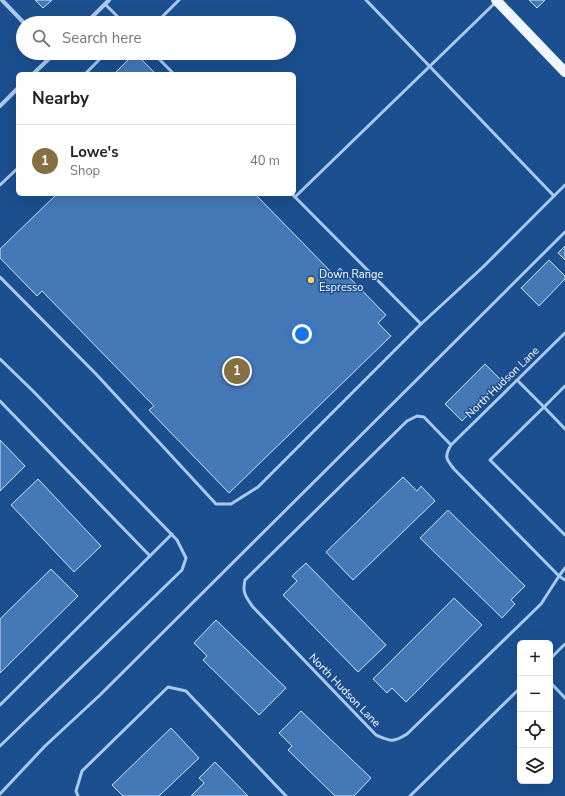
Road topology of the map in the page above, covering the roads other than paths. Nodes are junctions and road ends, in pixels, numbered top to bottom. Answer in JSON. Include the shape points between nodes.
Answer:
{"nodes":[{"id":1,"x":2,"y":0,"type":"edge"},
{"id":2,"x":109,"y":0,"type":"edge"},
{"id":3,"x":179,"y":0,"type":"edge"},
{"id":4,"x":366,"y":0,"type":"edge"},
{"id":5,"x":497,"y":0,"type":"edge"},
{"id":6,"x":105,"y":4,"type":"junction"},
{"id":7,"x":17,"y":16,"type":"edge"},
{"id":8,"x":93,"y":16,"type":"edge"},
{"id":9,"x":117,"y":16,"type":"edge"},
{"id":10,"x":163,"y":16,"type":"edge"},
{"id":11,"x":47,"y":60,"type":"edge"},
{"id":12,"x":99,"y":60,"type":"edge"},
{"id":13,"x":160,"y":60,"type":"edge"},
{"id":14,"x":429,"y":67,"type":"junction"},
{"id":15,"x":35,"y":72,"type":"edge"},
{"id":16,"x":87,"y":72,"type":"edge"},
{"id":17,"x":172,"y":72,"type":"edge"},
{"id":18,"x":565,"y":72,"type":"edge"},
{"id":19,"x":16,"y":90,"type":"edge"},
{"id":20,"x":0,"y":106,"type":"edge"},
{"id":21,"x":16,"y":170,"type":"edge"},
{"id":22,"x":0,"y":185,"type":"edge"},
{"id":23,"x":565,"y":185,"type":"edge"},
{"id":24,"x":554,"y":196,"type":"junction"},
{"id":25,"x":295,"y":197,"type":"joint"},
{"id":26,"x":565,"y":232,"type":"edge"},
{"id":27,"x":0,"y":277,"type":"edge"},
{"id":28,"x":421,"y":324,"type":"junction"},
{"id":29,"x":565,"y":333,"type":"edge"},
{"id":30,"x":0,"y":359,"type":"edge"},
{"id":31,"x":517,"y":380,"type":"junction"},
{"id":32,"x":565,"y":386,"type":"edge"},
{"id":33,"x":0,"y":401,"type":"edge"},
{"id":34,"x":544,"y":407,"type":"junction"},
{"id":35,"x":565,"y":429,"type":"edge"},
{"id":36,"x":451,"y":445,"type":"junction"},
{"id":37,"x":172,"y":534,"type":"junction"},
{"id":38,"x":565,"y":535,"type":"edge"},
{"id":39,"x":150,"y":556,"type":"junction"},
{"id":40,"x":565,"y":568,"type":"edge"},
{"id":41,"x":559,"y":576,"type":"junction"},
{"id":42,"x":565,"y":580,"type":"edge"},
{"id":43,"x":565,"y":644,"type":"edge"},
{"id":44,"x":553,"y":656,"type":"edge"},
{"id":45,"x":553,"y":685,"type":"edge"},
{"id":46,"x":517,"y":691,"type":"edge"},
{"id":47,"x":565,"y":698,"type":"edge"},
{"id":48,"x":0,"y":705,"type":"edge"},
{"id":49,"x":0,"y":746,"type":"edge"},
{"id":50,"x":0,"y":794,"type":"edge"},
{"id":51,"x":78,"y":796,"type":"edge"},
{"id":52,"x":286,"y":796,"type":"edge"},
{"id":53,"x":410,"y":796,"type":"edge"}],
"edges":[{"from":1,"to":7,"type":"street"},
{"from":2,"to":6,"type":"street"},
{"from":3,"to":10,"type":"lane"},
{"from":4,"to":14,"type":"lane"},
{"from":5,"to":14,"type":"lane"},
{"from":5,"to":18,"type":"main road"},
{"from":6,"to":8,"type":"street"},
{"from":6,"to":9,"type":"lane"},
{"from":11,"to":15,"type":"street"},
{"from":12,"to":16,"type":"lane"},
{"from":13,"to":17,"type":"lane"},
{"from":14,"to":24,"type":"lane"},
{"from":14,"to":25,"type":"lane"},
{"from":19,"to":20,"type":"street"},
{"from":21,"to":22,"type":"lane"},
{"from":23,"to":24,"type":"lane"},
{"from":24,"to":28,"type":"lane"},
{"from":25,"to":28,"type":"lane"},
{"from":26,"to":50,"type":"lane","via":[[100,695],[45,746]]},
{"from":27,"to":28,"type":"lane","via":[[96,374],[216,504],[231,504],[258,487]]},
{"from":29,"to":31,"type":"lane","name":"North Hudson Lane"},
{"from":30,"to":37,"type":"lane"},
{"from":31,"to":34,"type":"lane"},
{"from":31,"to":36,"type":"lane","name":"North Hudson Lane"},
{"from":32,"to":34,"type":"lane"},
{"from":33,"to":39,"type":"lane"},
{"from":34,"to":35,"type":"lane"},
{"from":34,"to":38,"type":"lane","via":[[490,460]]},
{"from":36,"to":41,"type":"lane","via":[[446,453],[454,469]]},
{"from":36,"to":41,"type":"lane","name":"North Hudson Lane","via":[[424,417],[416,416],[407,421],[245,580],[243,588],[253,607],[376,736],[397,740],[407,734],[542,604]]},
{"from":37,"to":39,"type":"lane"},
{"from":37,"to":49,"type":"lane","via":[[186,558],[182,570]]},
{"from":39,"to":48,"type":"lane"},
{"from":40,"to":41,"type":"lane"},
{"from":41,"to":42,"type":"lane"},
{"from":43,"to":44,"type":"lane"},
{"from":45,"to":47,"type":"lane"},
{"from":46,"to":53,"type":"lane"},
{"from":51,"to":52,"type":"lane","via":[[76,791],[82,771],[168,687],[186,691]]}]}
